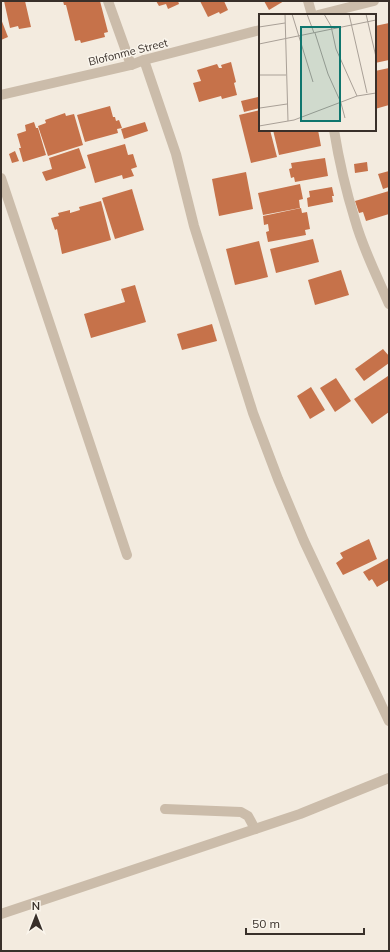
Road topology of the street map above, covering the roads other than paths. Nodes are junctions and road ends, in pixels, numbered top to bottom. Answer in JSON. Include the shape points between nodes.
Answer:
{"nodes":[{"id":1,"x":108,"y":1,"type":"edge"},
{"id":2,"x":308,"y":1,"type":"edge"},
{"id":3,"x":374,"y":1,"type":"edge"},
{"id":4,"x":312,"y":14,"type":"edge"},
{"id":5,"x":322,"y":14,"type":"edge"},
{"id":6,"x":259,"y":30,"type":"edge"},
{"id":7,"x":144,"y":60,"type":"junction"},
{"id":8,"x":130,"y":65,"type":"junction"},
{"id":9,"x":1,"y":94,"type":"edge"},
{"id":10,"x":334,"y":131,"type":"edge"},
{"id":11,"x":1,"y":178,"type":"edge"},
{"id":12,"x":389,"y":304,"type":"edge"},
{"id":13,"x":127,"y":555,"type":"dead end"},
{"id":14,"x":389,"y":722,"type":"edge"},
{"id":15,"x":389,"y":778,"type":"edge"},
{"id":16,"x":165,"y":809,"type":"dead end"},
{"id":17,"x":255,"y":829,"type":"junction"},
{"id":18,"x":1,"y":914,"type":"edge"}],
"edges":[{"from":1,"to":8,"type":"street"},
{"from":2,"to":4,"type":"street"},
{"from":3,"to":5,"type":"street"},
{"from":6,"to":7,"type":"street","name":"Blofonme Street"},
{"from":7,"to":8,"type":"street","name":"Blofonme Street"},
{"from":7,"to":14,"type":"street","via":[[176,154],[194,226],[253,413],[304,541]]},
{"from":8,"to":9,"type":"street","name":"Blofonme Street"},
{"from":10,"to":12,"type":"street","via":[[341,170],[355,222]]},
{"from":11,"to":13,"type":"street"},
{"from":15,"to":17,"type":"street"},
{"from":16,"to":17,"type":"street","via":[[241,812],[248,816]]},
{"from":17,"to":18,"type":"street"}]}
